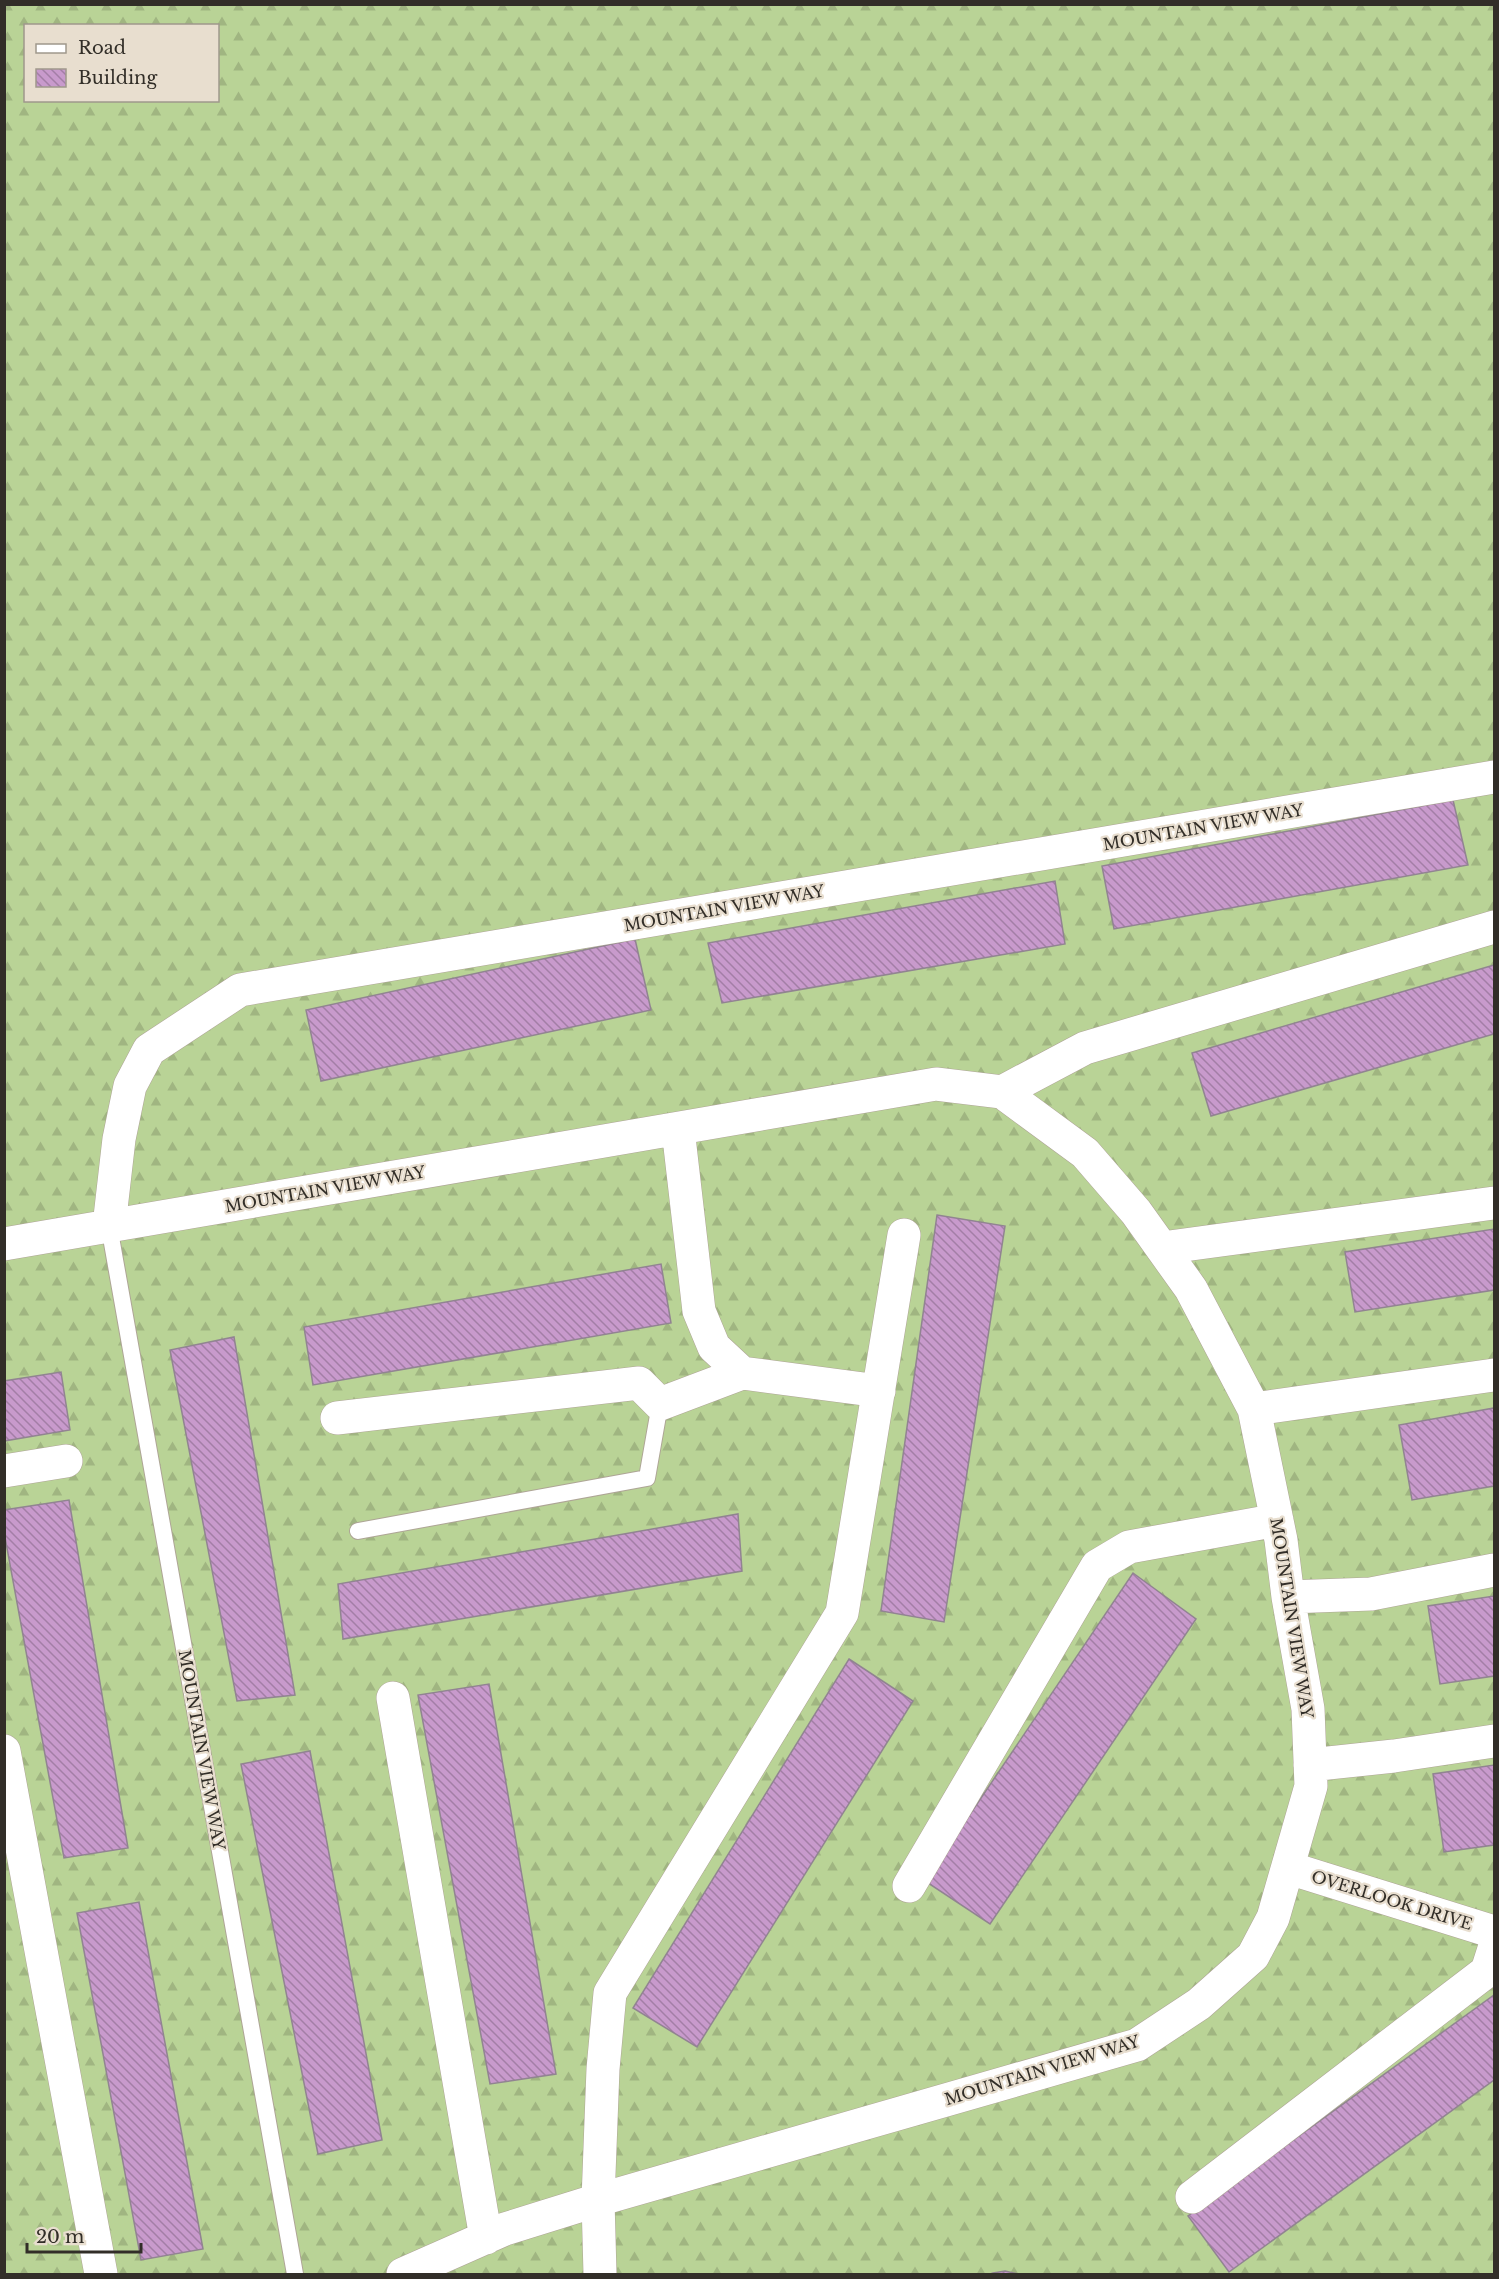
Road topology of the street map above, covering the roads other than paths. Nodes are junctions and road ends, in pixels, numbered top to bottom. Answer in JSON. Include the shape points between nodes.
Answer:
{"nodes":[{"id":1,"x":1494,"y":777,"type":"edge"},
{"id":2,"x":1494,"y":927,"type":"edge"},
{"id":3,"x":1002,"y":1092,"type":"junction"},
{"id":4,"x":678,"y":1129,"type":"junction"},
{"id":5,"x":1494,"y":1203,"type":"edge"},
{"id":6,"x":109,"y":1226,"type":"junction"},
{"id":7,"x":904,"y":1235,"type":"dead end"},
{"id":8,"x":4,"y":1244,"type":"edge"},
{"id":9,"x":1162,"y":1248,"type":"junction"},
{"id":10,"x":742,"y":1373,"type":"junction"},
{"id":11,"x":1494,"y":1375,"type":"edge"},
{"id":12,"x":879,"y":1391,"type":"junction"},
{"id":13,"x":660,"y":1404,"type":"junction"},
{"id":14,"x":1254,"y":1408,"type":"junction"},
{"id":15,"x":337,"y":1418,"type":"dead end"},
{"id":16,"x":66,"y":1461,"type":"dead end"},
{"id":17,"x":4,"y":1471,"type":"edge"},
{"id":18,"x":1277,"y":1520,"type":"junction"},
{"id":19,"x":358,"y":1531,"type":"dead end"},
{"id":20,"x":1494,"y":1570,"type":"edge"},
{"id":21,"x":1288,"y":1597,"type":"junction"},
{"id":22,"x":393,"y":1698,"type":"dead end"},
{"id":23,"x":1494,"y":1741,"type":"edge"},
{"id":24,"x":4,"y":1751,"type":"edge"},
{"id":25,"x":1310,"y":1764,"type":"junction"},
{"id":26,"x":1289,"y":1868,"type":"junction"},
{"id":27,"x":909,"y":1886,"type":"dead end"},
{"id":28,"x":1494,"y":1932,"type":"edge"},
{"id":29,"x":1494,"y":1949,"type":"edge"},
{"id":30,"x":1192,"y":2197,"type":"dead end"},
{"id":31,"x":598,"y":2200,"type":"junction"},
{"id":32,"x":486,"y":2238,"type":"junction"},
{"id":33,"x":101,"y":2274,"type":"edge"},
{"id":34,"x":295,"y":2274,"type":"edge"},
{"id":35,"x":403,"y":2274,"type":"edge"},
{"id":36,"x":600,"y":2274,"type":"edge"}],
"edges":[{"from":1,"to":6,"type":"street","name":"MOUNTAIN VIEW WAY","via":[[240,990],[149,1050],[130,1086],[119,1139]]},
{"from":2,"to":3,"type":"street","via":[[1085,1048]]},
{"from":3,"to":4,"type":"street","name":"MOUNTAIN VIEW WAY","via":[[936,1084]]},
{"from":3,"to":9,"type":"street","name":"MOUNTAIN VIEW WAY","via":[[1085,1153]]},
{"from":4,"to":6,"type":"street","name":"MOUNTAIN VIEW WAY"},
{"from":4,"to":10,"type":"street","via":[[699,1311],[714,1347]]},
{"from":5,"to":9,"type":"street"},
{"from":6,"to":8,"type":"street","name":"MOUNTAIN VIEW WAY"},
{"from":6,"to":34,"type":"lane","name":"MOUNTAIN VIEW WAY"},
{"from":7,"to":12,"type":"street"},
{"from":9,"to":14,"type":"street","name":"MOUNTAIN VIEW WAY","via":[[1191,1289]]},
{"from":10,"to":12,"type":"street"},
{"from":10,"to":13,"type":"street"},
{"from":11,"to":14,"type":"street"},
{"from":12,"to":31,"type":"street","via":[[842,1613],[610,1993]]},
{"from":13,"to":15,"type":"street","via":[[639,1383]]},
{"from":13,"to":19,"type":"lane","via":[[647,1478]]},
{"from":14,"to":18,"type":"street","name":"MOUNTAIN VIEW WAY"},
{"from":16,"to":17,"type":"street"},
{"from":18,"to":21,"type":"street","name":"MOUNTAIN VIEW WAY"},
{"from":18,"to":27,"type":"street","via":[[1128,1547],[1097,1566]]},
{"from":20,"to":21,"type":"street","via":[[1371,1594]]},
{"from":21,"to":25,"type":"street","name":"MOUNTAIN VIEW WAY","via":[[1308,1709]]},
{"from":22,"to":32,"type":"street"},
{"from":23,"to":25,"type":"street"},
{"from":24,"to":33,"type":"street"},
{"from":25,"to":26,"type":"street","name":"MOUNTAIN VIEW WAY","via":[[1311,1786]]},
{"from":26,"to":28,"type":"street","name":"OVERLOOK DRIVE"},
{"from":26,"to":31,"type":"street","name":"MOUNTAIN VIEW WAY","via":[[1273,1918],[1253,1956],[1199,2004],[1137,2044]]},
{"from":29,"to":30,"type":"street","via":[[1487,1971]]},
{"from":31,"to":32,"type":"street","name":"MOUNTAIN VIEW WAY"},
{"from":31,"to":36,"type":"street"},
{"from":32,"to":35,"type":"street","name":"MOUNTAIN VIEW WAY"}]}
